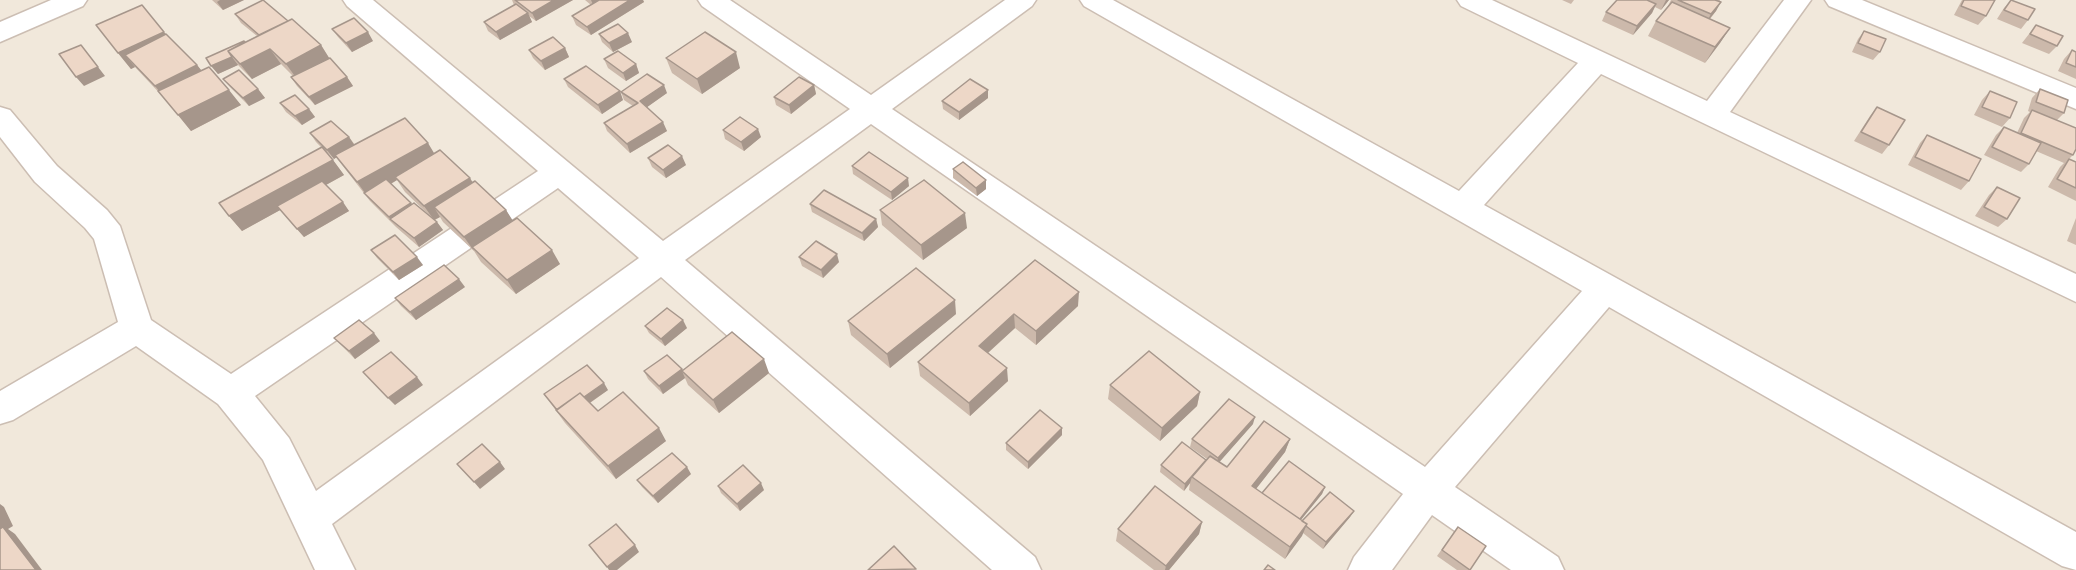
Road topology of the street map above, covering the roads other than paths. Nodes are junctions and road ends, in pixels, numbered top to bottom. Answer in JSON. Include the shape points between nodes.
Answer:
{"nodes":[{"id":1,"x":74,"y":0,"type":"edge"},
{"id":2,"x":356,"y":0,"type":"edge"},
{"id":3,"x":711,"y":0,"type":"edge"},
{"id":4,"x":1023,"y":0,"type":"edge"},
{"id":5,"x":1093,"y":0,"type":"edge"},
{"id":6,"x":1470,"y":0,"type":"edge"},
{"id":7,"x":1798,"y":0,"type":"edge"},
{"id":8,"x":1838,"y":0,"type":"edge"},
{"id":9,"x":0,"y":33,"type":"edge"},
{"id":10,"x":1597,"y":60,"type":"junction"},
{"id":11,"x":2076,"y":99,"type":"edge"},
{"id":12,"x":870,"y":109,"type":"junction"},
{"id":13,"x":1712,"y":115,"type":"junction"},
{"id":14,"x":0,"y":117,"type":"edge"},
{"id":15,"x":559,"y":172,"type":"junction"},
{"id":16,"x":1462,"y":208,"type":"junction"},
{"id":17,"x":662,"y":259,"type":"junction"},
{"id":18,"x":1605,"y":288,"type":"junction"},
{"id":19,"x":2076,"y":289,"type":"edge"},
{"id":20,"x":137,"y":328,"type":"junction"},
{"id":21,"x":231,"y":393,"type":"junction"},
{"id":22,"x":0,"y":409,"type":"edge"},
{"id":23,"x":1428,"y":491,"type":"junction"},
{"id":24,"x":310,"y":518,"type":"junction"},
{"id":25,"x":2076,"y":553,"type":"edge"},
{"id":26,"x":335,"y":570,"type":"edge"},
{"id":27,"x":1021,"y":570,"type":"edge"},
{"id":28,"x":1368,"y":570,"type":"edge"},
{"id":29,"x":1544,"y":570,"type":"edge"}],
"edges":[{"from":1,"to":9,"type":"street"},
{"from":2,"to":15,"type":"street"},
{"from":3,"to":12,"type":"street"},
{"from":4,"to":12,"type":"street"},
{"from":5,"to":16,"type":"street"},
{"from":6,"to":10,"type":"street"},
{"from":7,"to":13,"type":"street"},
{"from":8,"to":11,"type":"street"},
{"from":10,"to":13,"type":"street"},
{"from":10,"to":16,"type":"street"},
{"from":12,"to":17,"type":"street"},
{"from":12,"to":23,"type":"street"},
{"from":13,"to":19,"type":"street"},
{"from":14,"to":20,"type":"street","via":[[46,174],[109,235]]},
{"from":15,"to":17,"type":"street"},
{"from":15,"to":21,"type":"street"},
{"from":16,"to":18,"type":"street"},
{"from":17,"to":24,"type":"street"},
{"from":17,"to":27,"type":"street"},
{"from":18,"to":23,"type":"street"},
{"from":18,"to":25,"type":"street"},
{"from":20,"to":21,"type":"street"},
{"from":20,"to":22,"type":"street"},
{"from":21,"to":24,"type":"street","via":[[276,449]]},
{"from":23,"to":28,"type":"street"},
{"from":23,"to":29,"type":"street"},
{"from":24,"to":26,"type":"street"}]}
